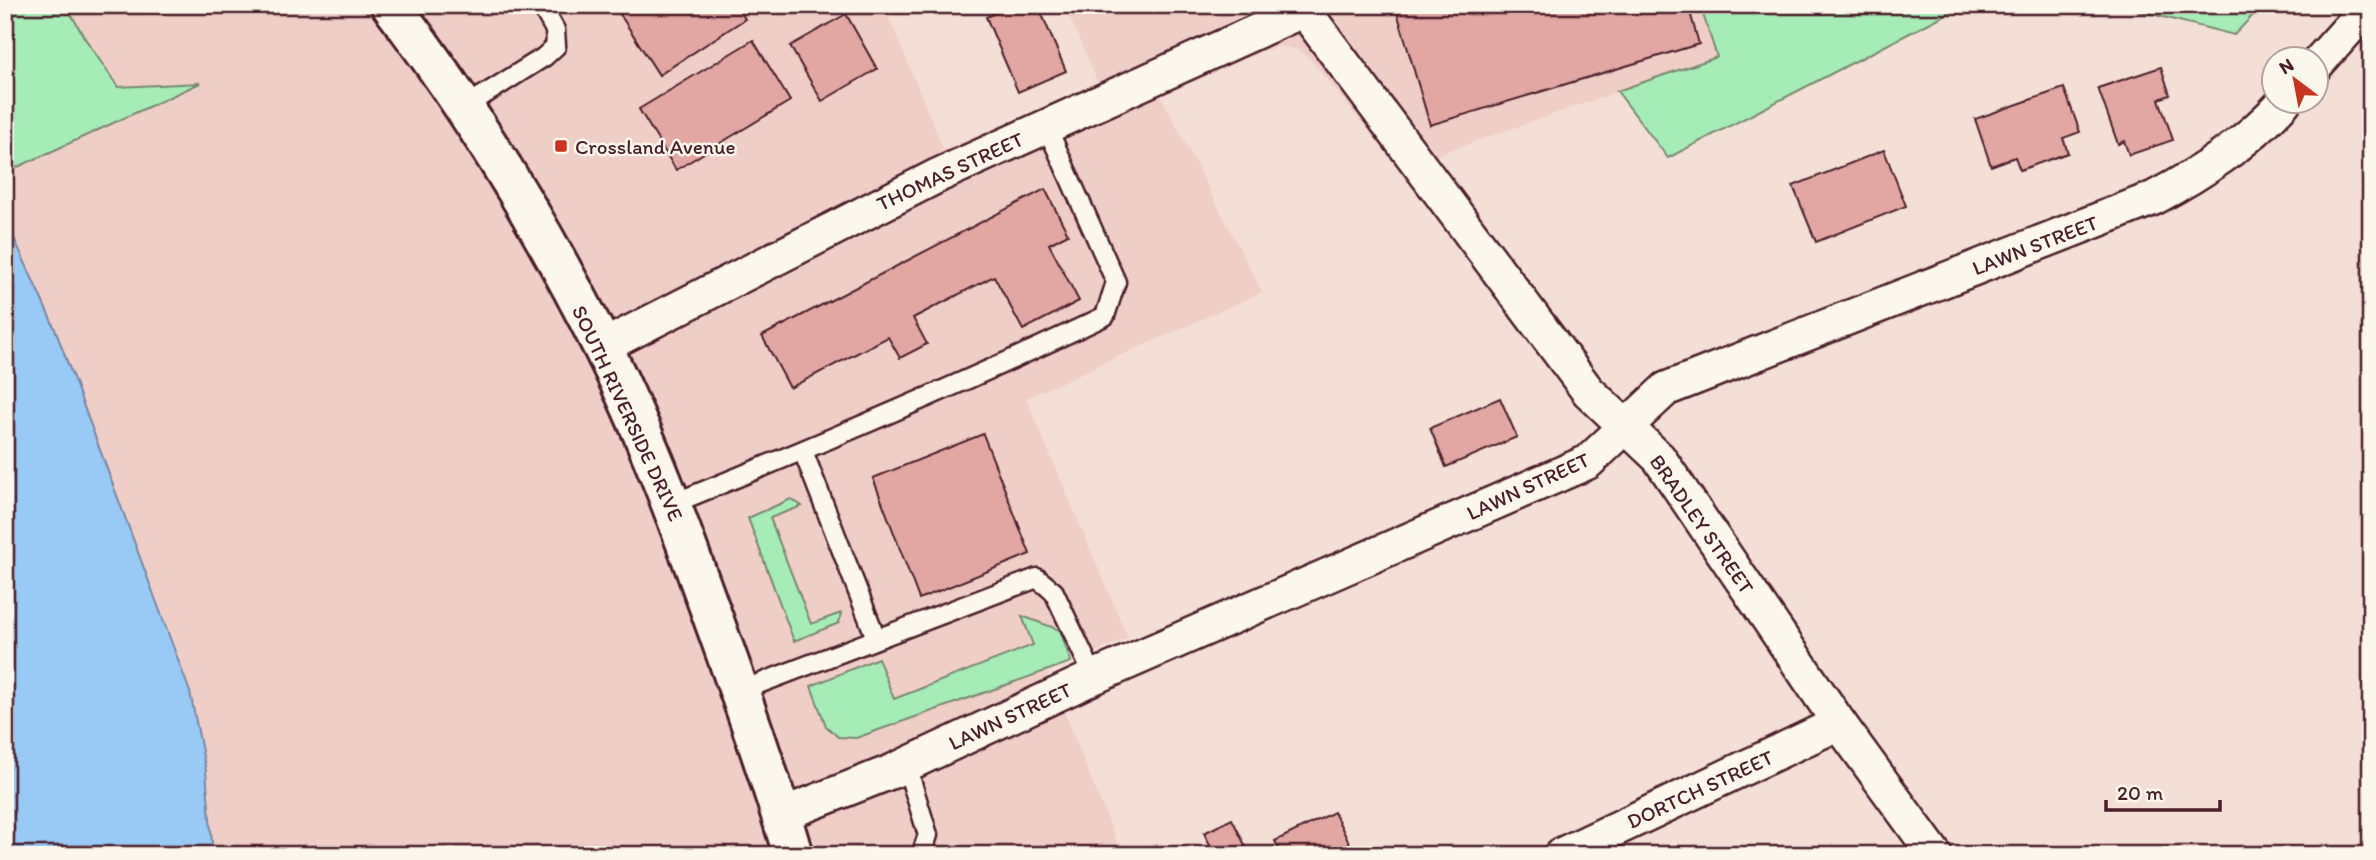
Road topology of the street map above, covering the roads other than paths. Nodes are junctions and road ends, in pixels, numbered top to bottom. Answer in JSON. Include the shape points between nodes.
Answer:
{"nodes":[{"id":1,"x":391,"y":5,"type":"edge"},
{"id":2,"x":541,"y":5,"type":"edge"},
{"id":3,"x":2370,"y":5,"type":"edge"},
{"id":4,"x":1302,"y":7,"type":"edge"},
{"id":5,"x":2330,"y":49,"type":"edge"},
{"id":6,"x":463,"y":108,"type":"junction"},
{"id":7,"x":2269,"y":116,"type":"edge"},
{"id":8,"x":1046,"y":125,"type":"junction"},
{"id":9,"x":602,"y":346,"type":"junction"},
{"id":10,"x":1625,"y":426,"type":"junction"},
{"id":11,"x":803,"y":451,"type":"junction"},
{"id":12,"x":672,"y":504,"type":"junction"},
{"id":13,"x":876,"y":638,"type":"junction"},
{"id":14,"x":1094,"y":677,"type":"junction"},
{"id":15,"x":740,"y":691,"type":"junction"},
{"id":16,"x":1839,"y":723,"type":"junction"},
{"id":17,"x":906,"y":764,"type":"junction"},
{"id":18,"x":782,"y":815,"type":"junction"},
{"id":19,"x":793,"y":855,"type":"edge"},
{"id":20,"x":921,"y":855,"type":"edge"},
{"id":21,"x":1561,"y":855,"type":"edge"},
{"id":22,"x":1935,"y":855,"type":"edge"}],
"edges":[{"from":1,"to":6,"type":"highway","name":"SOUTH RIVERSIDE DRIVE"},
{"from":2,"to":6,"type":"lane","via":[[555,30],[556,46]]},
{"from":3,"to":5,"type":"street"},
{"from":4,"to":8,"type":"street","name":"THOMAS STREET"},
{"from":4,"to":10,"type":"street","name":"BRADLEY STREET","via":[[1588,391]]},
{"from":6,"to":9,"type":"highway","name":"SOUTH RIVERSIDE DRIVE","via":[[509,178]]},
{"from":7,"to":10,"type":"street","name":"LAWN STREET","via":[[2233,151],[2154,198],[1665,388]]},
{"from":8,"to":9,"type":"street","name":"THOMAS STREET","via":[[846,220]]},
{"from":8,"to":11,"type":"lane","via":[[1116,282],[1105,316]]},
{"from":9,"to":12,"type":"highway","name":"SOUTH RIVERSIDE DRIVE"},
{"from":10,"to":14,"type":"street","name":"LAWN STREET","via":[[1588,462]]},
{"from":10,"to":16,"type":"street","name":"BRADLEY STREET","via":[[1659,458]]},
{"from":11,"to":12,"type":"lane"},
{"from":11,"to":13,"type":"lane"},
{"from":12,"to":15,"type":"highway","name":"SOUTH RIVERSIDE DRIVE"},
{"from":13,"to":14,"type":"lane","via":[[1037,578],[1054,592]]},
{"from":13,"to":15,"type":"lane"},
{"from":14,"to":17,"type":"street","name":"LAWN STREET"},
{"from":15,"to":18,"type":"highway","name":"SOUTH RIVERSIDE DRIVE"},
{"from":16,"to":21,"type":"street","name":"DORTCH STREET"},
{"from":16,"to":22,"type":"street","name":"BRADLEY STREET"},
{"from":17,"to":18,"type":"street","name":"LAWN STREET"},
{"from":17,"to":20,"type":"lane","via":[[928,835]]},
{"from":18,"to":19,"type":"highway","name":"SOUTH RIVERSIDE DRIVE"}]}
